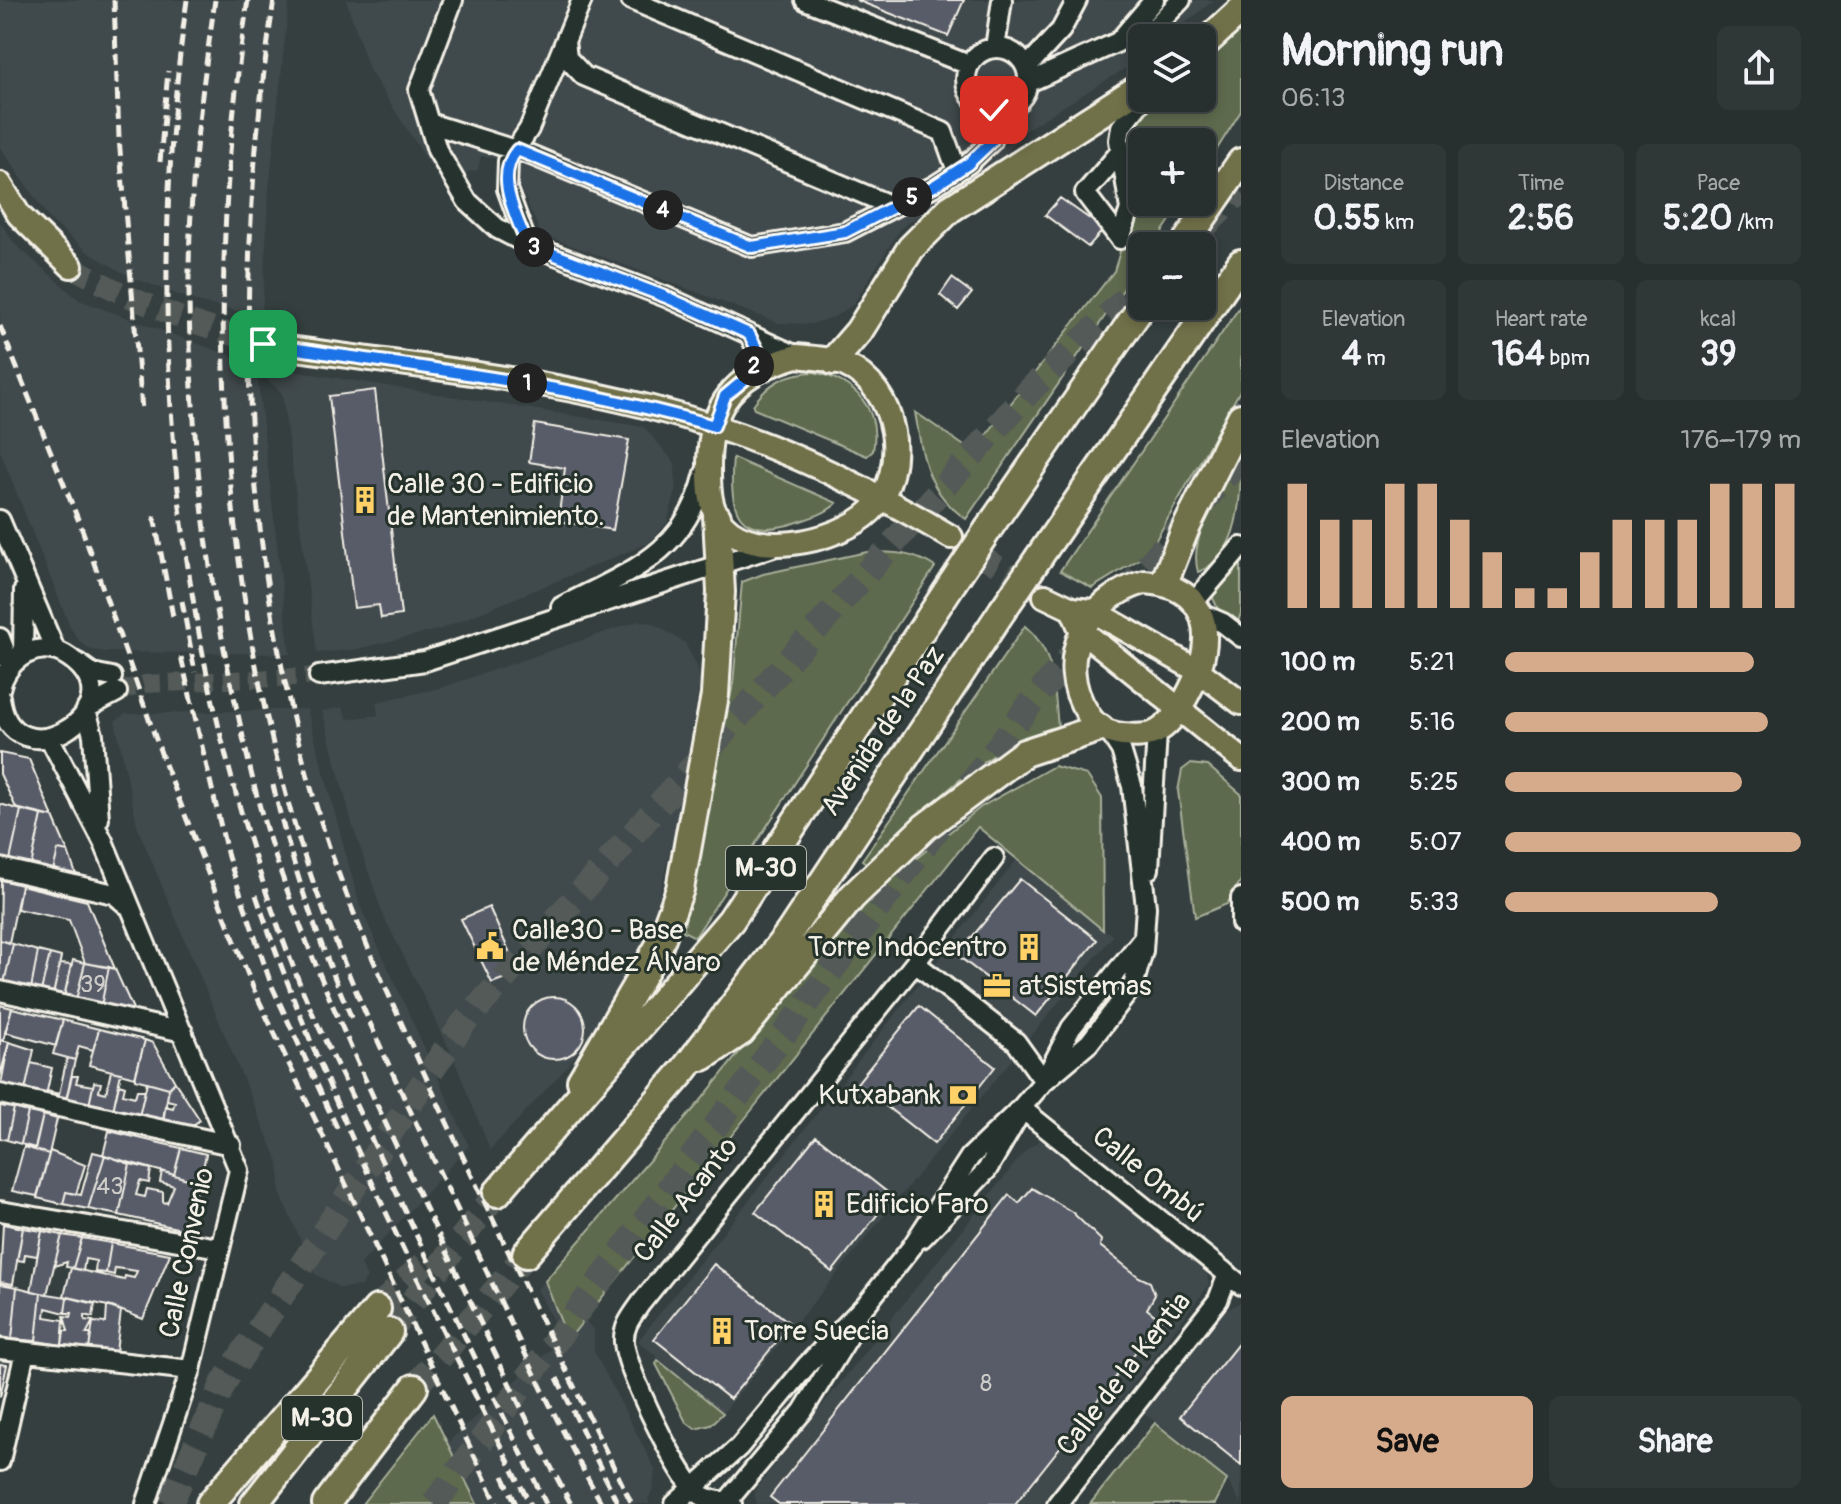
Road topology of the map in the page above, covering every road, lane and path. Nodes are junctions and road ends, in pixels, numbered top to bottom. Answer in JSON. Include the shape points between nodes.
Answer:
{"nodes":[{"id":1,"x":453,"y":0,"type":"edge"},
{"id":2,"x":582,"y":0,"type":"edge"},
{"id":3,"x":631,"y":0,"type":"edge"},
{"id":4,"x":805,"y":0,"type":"edge"},
{"id":5,"x":1002,"y":0,"type":"edge"},
{"id":6,"x":1077,"y":0,"type":"edge"},
{"id":7,"x":1154,"y":0,"type":"edge"},
{"id":8,"x":1181,"y":0,"type":"edge"},
{"id":9,"x":1241,"y":10,"type":"edge"},
{"id":10,"x":1216,"y":33,"type":"edge"},
{"id":11,"x":565,"y":41,"type":"junction"},
{"id":12,"x":1118,"y":42,"type":"junction"},
{"id":13,"x":995,"y":48,"type":"junction"},
{"id":14,"x":969,"y":65,"type":"junction"},
{"id":15,"x":1026,"y":76,"type":"junction"},
{"id":16,"x":1128,"y":95,"type":"edge"},
{"id":17,"x":994,"y":110,"type":"junction"},
{"id":18,"x":1133,"y":112,"type":"edge"},
{"id":19,"x":429,"y":123,"type":"junction"},
{"id":20,"x":517,"y":150,"type":"junction"},
{"id":21,"x":1121,"y":151,"type":"junction"},
{"id":22,"x":1241,"y":162,"type":"edge"},
{"id":23,"x":957,"y":171,"type":"junction"},
{"id":24,"x":0,"y":184,"type":"edge"},
{"id":25,"x":892,"y":206,"type":"junction"},
{"id":26,"x":1193,"y":232,"type":"edge"},
{"id":27,"x":527,"y":244,"type":"junction"},
{"id":28,"x":1241,"y":263,"type":"edge"},
{"id":29,"x":71,"y":266,"type":"tunnel mouth"},
{"id":30,"x":1132,"y":320,"type":"edge"},
{"id":31,"x":749,"y":334,"type":"junction"},
{"id":32,"x":263,"y":344,"type":"tunnel mouth"},
{"id":33,"x":797,"y":356,"type":"junction"},
{"id":34,"x":833,"y":361,"type":"junction"},
{"id":35,"x":749,"y":376,"type":"junction"},
{"id":36,"x":1241,"y":417,"type":"edge"},
{"id":37,"x":714,"y":426,"type":"junction"},
{"id":38,"x":709,"y":459,"type":"junction"},
{"id":39,"x":882,"y":496,"type":"junction"},
{"id":40,"x":717,"y":517,"type":"junction"},
{"id":41,"x":0,"y":520,"type":"edge"},
{"id":42,"x":951,"y":537,"type":"tunnel mouth"},
{"id":43,"x":779,"y":545,"type":"junction"},
{"id":44,"x":1241,"y":547,"type":"edge"},
{"id":45,"x":721,"y":566,"type":"junction"},
{"id":46,"x":25,"y":583,"type":"junction"},
{"id":47,"x":1164,"y":583,"type":"junction"},
{"id":48,"x":1045,"y":596,"type":"tunnel mouth"},
{"id":49,"x":1198,"y":608,"type":"junction"},
{"id":50,"x":1082,"y":617,"type":"junction"},
{"id":51,"x":520,"y":629,"type":"junction"},
{"id":52,"x":1241,"y":637,"type":"edge"},
{"id":53,"x":0,"y":638,"type":"edge"},
{"id":54,"x":55,"y":650,"type":"junction"},
{"id":55,"x":17,"y":659,"type":"junction"},
{"id":56,"x":77,"y":663,"type":"junction"},
{"id":57,"x":1200,"y":672,"type":"junction"},
{"id":58,"x":319,"y":676,"type":"tunnel mouth"},
{"id":59,"x":0,"y":689,"type":"edge"},
{"id":60,"x":0,"y":697,"type":"edge"},
{"id":61,"x":1241,"y":703,"type":"edge"},
{"id":62,"x":87,"y":709,"type":"junction"},
{"id":63,"x":1179,"y":711,"type":"junction"},
{"id":64,"x":1105,"y":731,"type":"junction"},
{"id":65,"x":1157,"y":732,"type":"junction"},
{"id":66,"x":0,"y":737,"type":"edge"},
{"id":67,"x":41,"y":738,"type":"junction"},
{"id":68,"x":1241,"y":759,"type":"edge"},
{"id":69,"x":103,"y":841,"type":"junction"},
{"id":70,"x":994,"y":858,"type":"dead end"},
{"id":71,"x":0,"y":868,"type":"edge"},
{"id":72,"x":1241,"y":898,"type":"edge"},
{"id":73,"x":127,"y":905,"type":"junction"},
{"id":74,"x":1146,"y":907,"type":"junction"},
{"id":75,"x":1241,"y":923,"type":"edge"},
{"id":76,"x":915,"y":963,"type":"junction"},
{"id":77,"x":0,"y":991,"type":"edge"},
{"id":78,"x":183,"y":1032,"type":"junction"},
{"id":79,"x":684,"y":1070,"type":"junction"},
{"id":80,"x":1044,"y":1081,"type":"junction"},
{"id":81,"x":0,"y":1094,"type":"edge"},
{"id":82,"x":1021,"y":1108,"type":"junction"},
{"id":83,"x":551,"y":1134,"type":"junction"},
{"id":84,"x":231,"y":1145,"type":"junction"},
{"id":85,"x":497,"y":1193,"type":"tunnel mouth"},
{"id":86,"x":0,"y":1211,"type":"edge"},
{"id":87,"x":219,"y":1248,"type":"junction"},
{"id":88,"x":526,"y":1254,"type":"tunnel mouth"},
{"id":89,"x":1235,"y":1280,"type":"edge"},
{"id":90,"x":868,"y":1302,"type":"junction"},
{"id":91,"x":0,"y":1349,"type":"edge"},
{"id":92,"x":25,"y":1352,"type":"junction"},
{"id":93,"x":819,"y":1353,"type":"junction"},
{"id":94,"x":191,"y":1370,"type":"junction"},
{"id":95,"x":414,"y":1388,"type":"tunnel mouth"},
{"id":96,"x":0,"y":1461,"type":"edge"},
{"id":97,"x":723,"y":1477,"type":"junction"},
{"id":98,"x":699,"y":1497,"type":"edge"},
{"id":99,"x":330,"y":1500,"type":"edge"},
{"id":100,"x":728,"y":1503,"type":"edge"},
{"id":101,"x":146,"y":1504,"type":"edge"},
{"id":102,"x":210,"y":1504,"type":"edge"},
{"id":103,"x":254,"y":1504,"type":"edge"},
{"id":104,"x":675,"y":1504,"type":"edge"},
{"id":105,"x":1057,"y":1504,"type":"edge"}],
"edges":[{"from":1,"to":19,"type":"street","via":[[419,90]]},
{"from":2,"to":11,"type":"street"},
{"from":3,"to":23,"type":"street","via":[[943,132]]},
{"from":4,"to":14,"type":"street"},
{"from":5,"to":13,"type":"street"},
{"from":6,"to":15,"type":"street"},
{"from":7,"to":12,"type":"street"},
{"from":8,"to":12,"type":"street","via":[[1156,26]]},
{"from":9,"to":10,"type":"highway"},
{"from":11,"to":20,"type":"street"},
{"from":11,"to":25,"type":"street","via":[[567,58],[584,76]]},
{"from":12,"to":15,"type":"street"},
{"from":13,"to":14,"type":"street","via":[[984,50]]},
{"from":13,"to":15,"type":"street","via":[[1012,51]]},
{"from":14,"to":17,"type":"street","via":[[968,92]]},
{"from":15,"to":17,"type":"street","via":[[1014,104]]},
{"from":16,"to":34,"type":"highway","via":[[950,209],[911,248],[859,331]]},
{"from":17,"to":23,"type":"street","via":[[992,141]]},
{"from":18,"to":21,"type":"street","via":[[1121,127]]},
{"from":19,"to":20,"type":"street"},
{"from":19,"to":27,"type":"street","via":[[437,150],[467,201],[498,229]]},
{"from":20,"to":25,"type":"street","via":[[752,247],[845,232]]},
{"from":20,"to":27,"type":"street","via":[[508,161],[507,189]]},
{"from":21,"to":21,"type":"street","via":[[1130,209],[1120,239],[1085,193]]},
{"from":22,"to":26,"type":"highway"},
{"from":23,"to":25,"type":"street"},
{"from":24,"to":29,"type":"main road","via":[[19,215]]},
{"from":27,"to":31,"type":"street"},
{"from":28,"to":79,"type":"highway","name":"Avenida de la Paz","number":"M-30","bridge":true,"via":[[789,933]]},
{"from":30,"to":83,"type":"highway","name":"Avenida de la Paz","number":"M-30","bridge":true,"via":[[731,920]]},
{"from":31,"to":33,"type":"street"},
{"from":31,"to":35,"type":"street","via":[[757,349]]},
{"from":32,"to":37,"type":"main road","via":[[484,375]]},
{"from":33,"to":34,"type":"main road"},
{"from":33,"to":35,"type":"main road","via":[[762,366]]},
{"from":34,"to":39,"type":"main road","via":[[847,365],[877,392],[890,417],[893,471]]},
{"from":35,"to":37,"type":"main road","via":[[725,396]]},
{"from":36,"to":47,"type":"highway"},
{"from":37,"to":38,"type":"main road"},
{"from":37,"to":39,"type":"main road"},
{"from":38,"to":40,"type":"main road"},
{"from":38,"to":51,"type":"street","via":[[692,514],[666,547]]},
{"from":39,"to":42,"type":"main road"},
{"from":39,"to":43,"type":"main road","via":[[846,528]]},
{"from":40,"to":43,"type":"main road","via":[[750,542]]},
{"from":40,"to":45,"type":"highway"},
{"from":41,"to":46,"type":"street"},
{"from":43,"to":45,"type":"street"},
{"from":44,"to":49,"type":"street"},
{"from":45,"to":51,"type":"street"},
{"from":45,"to":83,"type":"highway","via":[[715,695],[672,918]]},
{"from":46,"to":54,"type":"street"},
{"from":46,"to":55,"type":"street"},
{"from":47,"to":49,"type":"main road"},
{"from":47,"to":50,"type":"main road","via":[[1125,587]]},
{"from":48,"to":50,"type":"main road"},
{"from":49,"to":52,"type":"street"},
{"from":49,"to":57,"type":"main road","via":[[1206,648]]},
{"from":50,"to":57,"type":"main road"},
{"from":50,"to":63,"type":"main road"},
{"from":50,"to":64,"type":"main road","via":[[1074,666],[1077,688],[1085,709]]},
{"from":51,"to":58,"type":"street","via":[[425,661]]},
{"from":53,"to":55,"type":"street"},
{"from":54,"to":55,"type":"street"},
{"from":54,"to":56,"type":"street"},
{"from":55,"to":59,"type":"street"},
{"from":56,"to":62,"type":"street","name":"Calle Convenio","via":[[88,685]]},
{"from":56,"to":62,"type":"street","via":[[114,685]]},
{"from":57,"to":61,"type":"main road"},
{"from":57,"to":63,"type":"main road"},
{"from":60,"to":67,"type":"street","name":"Calle Convenio","via":[[8,720]]},
{"from":62,"to":67,"type":"street","via":[[72,729]]},
{"from":62,"to":69,"type":"street","name":"Calle Convenio"},
{"from":63,"to":65,"type":"main road"},
{"from":63,"to":68,"type":"main road"},
{"from":64,"to":65,"type":"main road","via":[[1139,736]]},
{"from":64,"to":74,"type":"street","via":[[1121,750],[1132,786]]},
{"from":64,"to":79,"type":"highway","via":[[1024,753],[925,827],[852,897],[741,1032]]},
{"from":65,"to":74,"type":"street"},
{"from":66,"to":67,"type":"street"},
{"from":67,"to":69,"type":"street","name":"Calle Convenio"},
{"from":69,"to":73,"type":"street","name":"Calle Convenio"},
{"from":70,"to":76,"type":"street","name":"Calle Acanto"},
{"from":71,"to":73,"type":"street","via":[[114,894]]},
{"from":72,"to":75,"type":"street"},
{"from":73,"to":78,"type":"street","name":"Calle Convenio"},
{"from":74,"to":80,"type":"street","via":[[1144,938],[1071,1028]]},
{"from":76,"to":80,"type":"street","via":[[1016,1042]]},
{"from":76,"to":98,"type":"street","name":"Calle Acanto","via":[[629,1320],[624,1341],[632,1371]]},
{"from":77,"to":78,"type":"street"},
{"from":78,"to":84,"type":"street","name":"Calle Convenio"},
{"from":79,"to":88,"type":"highway","name":"Avenida de la Paz","number":"M-30"},
{"from":80,"to":82,"type":"street"},
{"from":81,"to":84,"type":"street"},
{"from":82,"to":89,"type":"street","name":"Calle Ombú"},
{"from":82,"to":90,"type":"street","via":[[987,1170],[911,1248]]},
{"from":83,"to":85,"type":"highway","name":"Avenida de la Paz","number":"M-30"},
{"from":84,"to":87,"type":"street","name":"Calle Convenio","via":[[239,1170]]},
{"from":86,"to":87,"type":"street"},
{"from":87,"to":94,"type":"street","name":"Calle Convenio"},
{"from":89,"to":105,"type":"street","name":"Calle de la Kentia"},
{"from":90,"to":93,"type":"street"},
{"from":90,"to":100,"type":"street","via":[[803,1411]]},
{"from":91,"to":92,"type":"street"},
{"from":92,"to":94,"type":"street"},
{"from":92,"to":96,"type":"street"},
{"from":93,"to":97,"type":"street","via":[[804,1381]]},
{"from":93,"to":98,"type":"street"},
{"from":94,"to":101,"type":"street","name":"Calle Convenio"},
{"from":95,"to":99,"type":"highway","number":"M-30"},
{"from":97,"to":98,"type":"street"},
{"from":97,"to":100,"type":"street","via":[[721,1490]]},
{"from":98,"to":100,"type":"street"},
{"from":98,"to":104,"type":"street"},
{"from":102,"to":103,"type":"highway","number":"M-30","via":[[383,1320]]}]}
